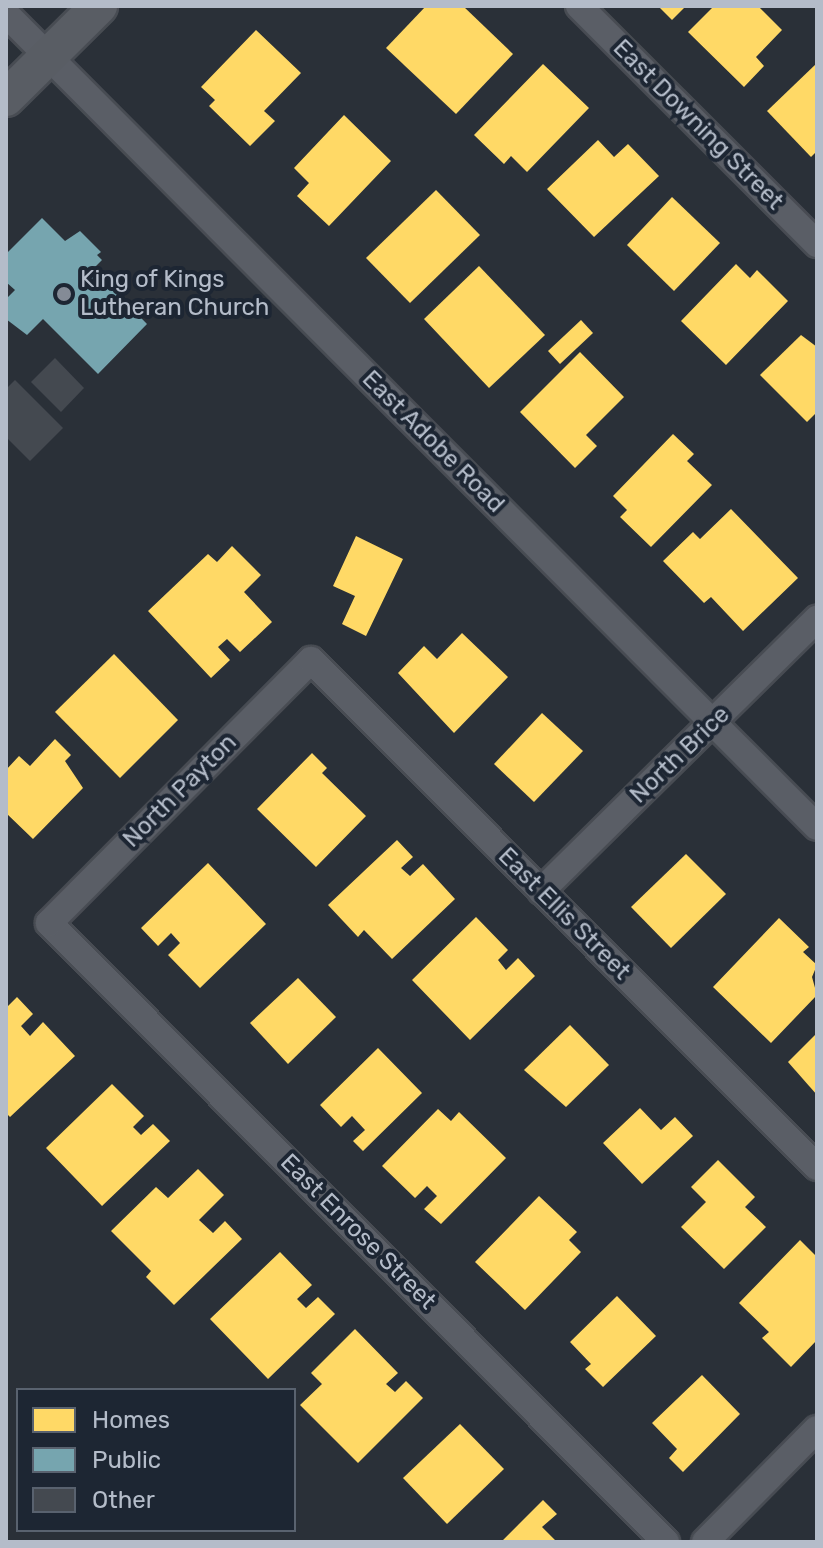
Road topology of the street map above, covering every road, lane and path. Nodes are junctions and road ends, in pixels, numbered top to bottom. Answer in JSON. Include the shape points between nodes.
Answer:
{"nodes":[{"id":1,"x":99,"y":6,"type":"edge"},
{"id":2,"x":579,"y":6,"type":"edge"},
{"id":3,"x":6,"y":14,"type":"edge"},
{"id":4,"x":49,"y":56,"type":"junction"},
{"id":5,"x":6,"y":98,"type":"edge"},
{"id":6,"x":817,"y":244,"type":"edge"},
{"id":7,"x":817,"y":619,"type":"edge"},
{"id":8,"x":311,"y":660,"type":"joint"},
{"id":9,"x":713,"y":723,"type":"junction"},
{"id":10,"x":817,"y":827,"type":"edge"},
{"id":11,"x":541,"y":891,"type":"junction"},
{"id":12,"x":49,"y":923,"type":"joint"},
{"id":13,"x":817,"y":1167,"type":"edge"},
{"id":14,"x":817,"y":1429,"type":"edge"},
{"id":15,"x":666,"y":1542,"type":"edge"},
{"id":16,"x":705,"y":1542,"type":"edge"}],
"edges":[{"from":1,"to":4,"type":"street"},
{"from":2,"to":6,"type":"street","name":"East Downing Street"},
{"from":3,"to":4,"type":"street","name":"East Adobe Road"},
{"from":4,"to":5,"type":"street"},
{"from":4,"to":9,"type":"street","name":"East Adobe Road"},
{"from":7,"to":9,"type":"street","name":"North Brice"},
{"from":8,"to":11,"type":"street","name":"East Ellis Street"},
{"from":8,"to":12,"type":"street","name":"North Payton"},
{"from":9,"to":10,"type":"street","name":"East Adobe Road"},
{"from":9,"to":11,"type":"street","name":"North Brice"},
{"from":11,"to":13,"type":"street","name":"East Ellis Street"},
{"from":12,"to":15,"type":"street","name":"East Enrose Street"},
{"from":14,"to":16,"type":"street"}]}
